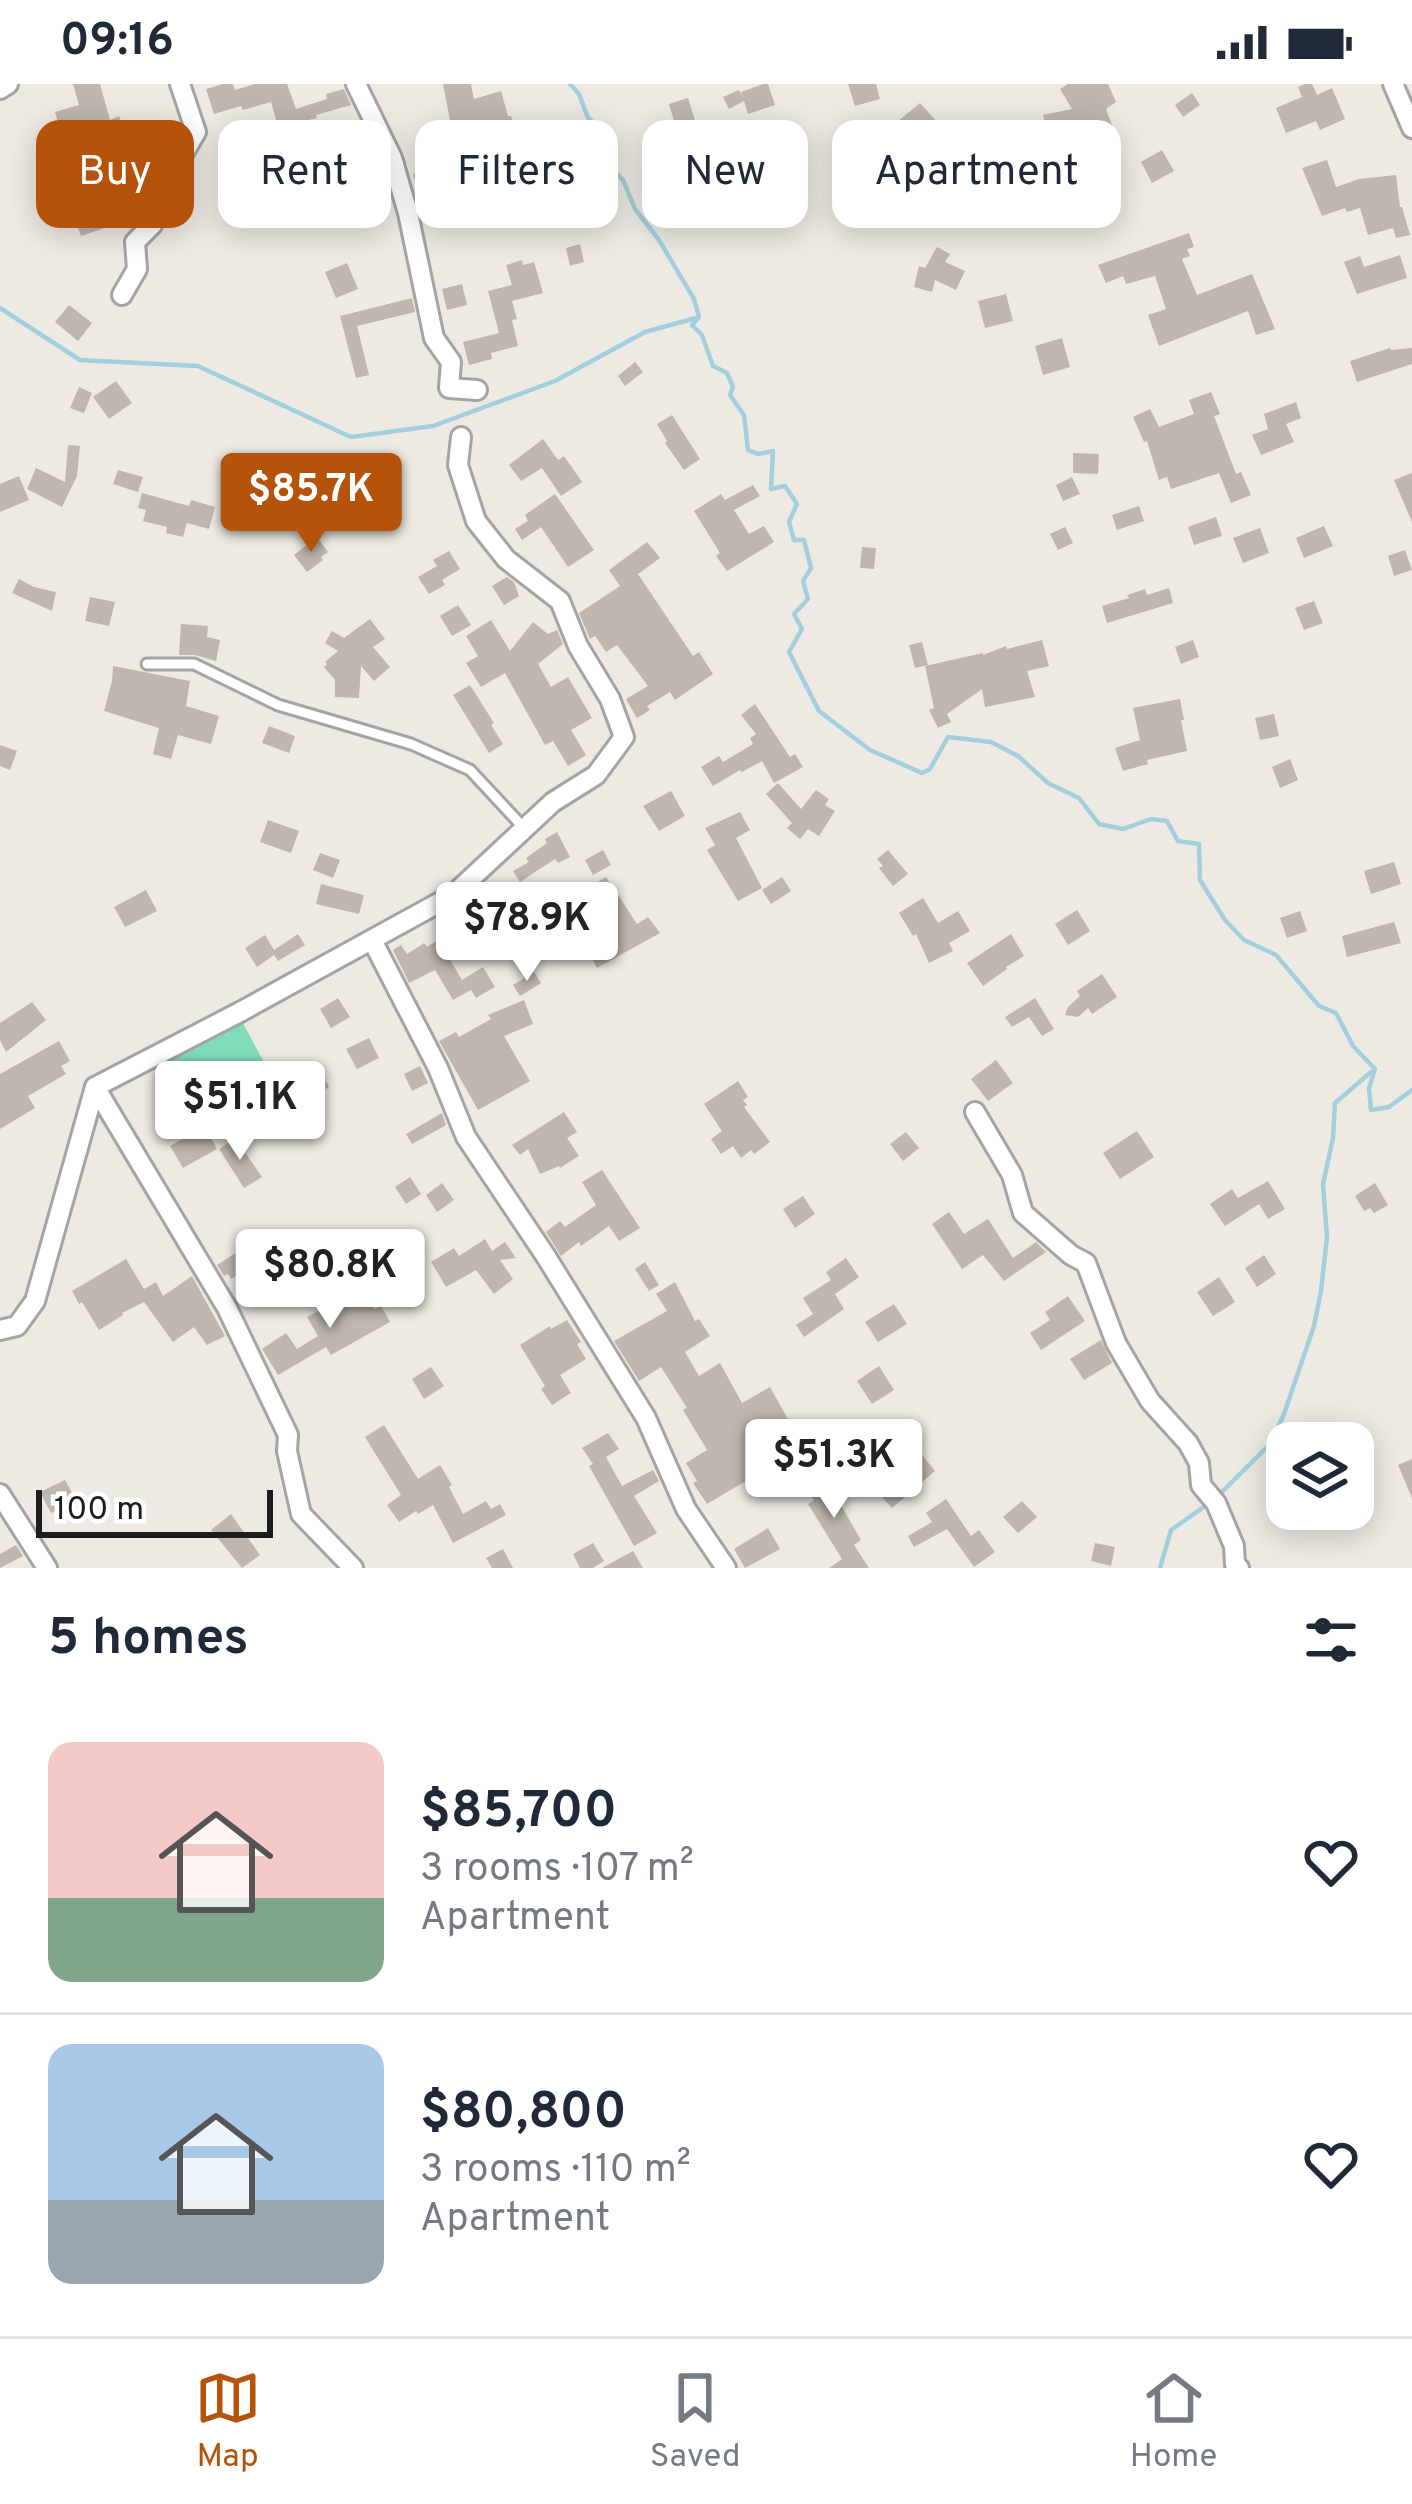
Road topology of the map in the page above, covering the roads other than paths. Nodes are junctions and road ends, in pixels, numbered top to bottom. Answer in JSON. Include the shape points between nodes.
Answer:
{"nodes":[{"id":1,"x":8,"y":84,"type":"edge"},
{"id":2,"x":180,"y":84,"type":"edge"},
{"id":3,"x":356,"y":84,"type":"edge"},
{"id":4,"x":1393,"y":84,"type":"edge"},
{"id":5,"x":0,"y":89,"type":"edge"},
{"id":6,"x":1412,"y":128,"type":"edge"},
{"id":7,"x":394,"y":164,"type":"junction"},
{"id":8,"x":391,"y":165,"type":"edge"},
{"id":9,"x":122,"y":295,"type":"dead end"},
{"id":10,"x":477,"y":391,"type":"dead end"},
{"id":11,"x":461,"y":437,"type":"dead end"},
{"id":12,"x":147,"y":664,"type":"dead end"},
{"id":13,"x":524,"y":827,"type":"junction"},
{"id":14,"x":372,"y":940,"type":"junction"},
{"id":15,"x":94,"y":1087,"type":"junction"},
{"id":16,"x":975,"y":1112,"type":"dead end"},
{"id":17,"x":0,"y":1330,"type":"edge"},
{"id":18,"x":0,"y":1493,"type":"edge"},
{"id":19,"x":47,"y":1568,"type":"edge"},
{"id":20,"x":353,"y":1568,"type":"edge"},
{"id":21,"x":726,"y":1568,"type":"edge"},
{"id":22,"x":1239,"y":1568,"type":"edge"}],
"edges":[{"from":1,"to":5,"type":"street"},
{"from":2,"to":9,"type":"street","via":[[196,132],[152,225],[135,242],[137,268]]},
{"from":3,"to":7,"type":"street"},
{"from":4,"to":6,"type":"street"},
{"from":7,"to":8,"type":"street"},
{"from":7,"to":10,"type":"street","via":[[434,338],[451,362],[449,388]]},
{"from":11,"to":13,"type":"street","via":[[458,465],[476,521],[506,559],[560,602],[624,737],[596,775]]},
{"from":12,"to":13,"type":"lane","via":[[194,664],[278,705],[411,744],[470,770]]},
{"from":13,"to":14,"type":"street","via":[[453,895]]},
{"from":14,"to":15,"type":"street"},
{"from":14,"to":21,"type":"street","via":[[466,1138],[646,1418],[686,1509]]},
{"from":15,"to":17,"type":"street","via":[[35,1301],[17,1326]]},
{"from":15,"to":20,"type":"street","via":[[227,1308],[288,1435],[301,1514]]},
{"from":16,"to":22,"type":"street","via":[[1012,1175],[1023,1213],[1086,1263],[1116,1343],[1199,1463]]},
{"from":18,"to":19,"type":"street"}]}
